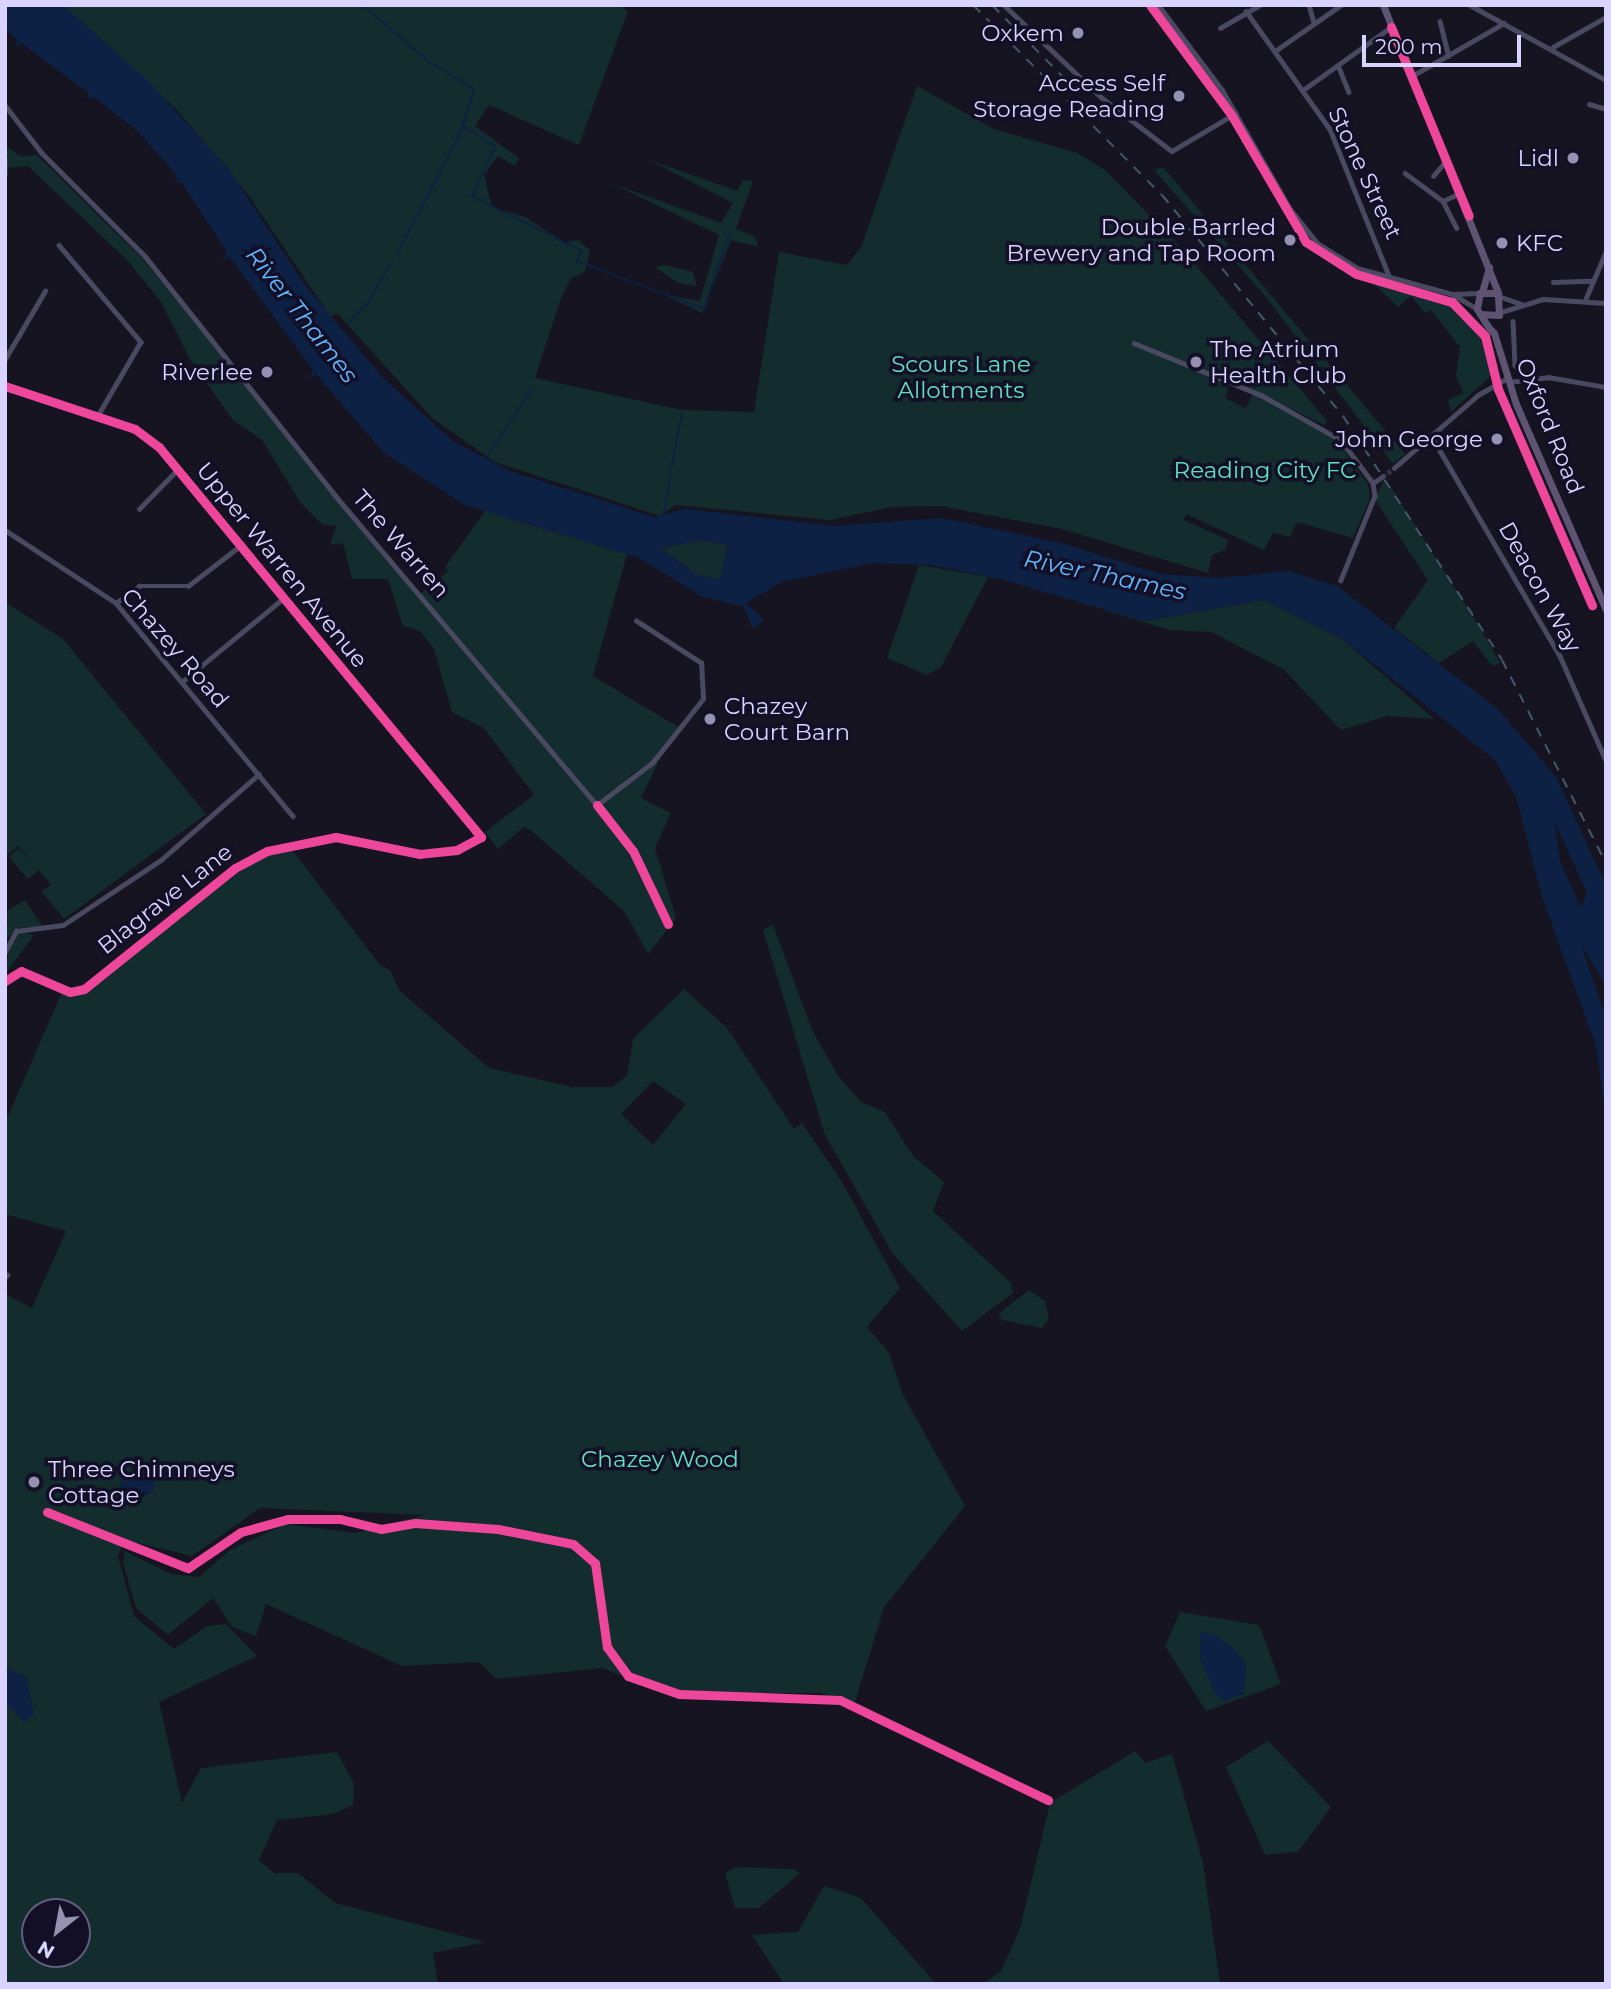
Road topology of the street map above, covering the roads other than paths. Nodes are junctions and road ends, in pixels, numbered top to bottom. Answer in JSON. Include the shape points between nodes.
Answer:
{"nodes":[{"id":1,"x":1004,"y":5,"type":"edge"},
{"id":2,"x":1158,"y":5,"type":"edge"},
{"id":3,"x":1260,"y":5,"type":"edge"},
{"id":4,"x":1309,"y":5,"type":"edge"},
{"id":5,"x":1341,"y":5,"type":"edge"},
{"id":6,"x":1383,"y":5,"type":"edge"},
{"id":7,"x":1470,"y":5,"type":"edge"},
{"id":8,"x":1246,"y":10,"type":"junction"},
{"id":9,"x":1606,"y":18,"type":"edge"},
{"id":10,"x":1440,"y":20,"type":"dead end"},
{"id":11,"x":1314,"y":23,"type":"junction"},
{"id":12,"x":1504,"y":23,"type":"junction"},
{"id":13,"x":1391,"y":27,"type":"junction"},
{"id":14,"x":1220,"y":28,"type":"dead end"},
{"id":15,"x":1564,"y":42,"type":"junction"},
{"id":16,"x":1552,"y":48,"type":"junction"},
{"id":17,"x":1276,"y":51,"type":"junction"},
{"id":18,"x":1560,"y":52,"type":"junction"},
{"id":19,"x":1449,"y":56,"type":"junction"},
{"id":20,"x":1338,"y":65,"type":"junction"},
{"id":21,"x":1411,"y":76,"type":"junction"},
{"id":22,"x":1606,"y":80,"type":"edge"},
{"id":23,"x":1303,"y":90,"type":"junction"},
{"id":24,"x":1349,"y":92,"type":"dead end"},
{"id":25,"x":1589,"y":104,"type":"dead end"},
{"id":26,"x":6,"y":108,"type":"edge"},
{"id":27,"x":1606,"y":109,"type":"edge"},
{"id":28,"x":1236,"y":113,"type":"junction"},
{"id":29,"x":5,"y":159,"type":"edge"},
{"id":30,"x":1445,"y":162,"type":"junction"},
{"id":31,"x":1405,"y":173,"type":"dead end"},
{"id":32,"x":5,"y":174,"type":"edge"},
{"id":33,"x":1433,"y":176,"type":"dead end"},
{"id":34,"x":1458,"y":194,"type":"junction"},
{"id":35,"x":1443,"y":201,"type":"junction"},
{"id":36,"x":1457,"y":228,"type":"dead end"},
{"id":37,"x":63,"y":246,"type":"dead end"},
{"id":38,"x":1606,"y":251,"type":"edge"},
{"id":39,"x":1489,"y":266,"type":"junction"},
{"id":40,"x":1390,"y":278,"type":"junction"},
{"id":41,"x":1590,"y":281,"type":"junction"},
{"id":42,"x":1553,"y":282,"type":"dead end"},
{"id":43,"x":45,"y":291,"type":"dead end"},
{"id":44,"x":1481,"y":292,"type":"junction"},
{"id":45,"x":1452,"y":294,"type":"junction"},
{"id":46,"x":1500,"y":295,"type":"junction"},
{"id":47,"x":1586,"y":298,"type":"junction"},
{"id":48,"x":1523,"y":303,"type":"junction"},
{"id":49,"x":1606,"y":303,"type":"edge"},
{"id":50,"x":1479,"y":312,"type":"junction"},
{"id":51,"x":1500,"y":314,"type":"junction"},
{"id":52,"x":1513,"y":321,"type":"dead end"},
{"id":53,"x":1494,"y":332,"type":"junction"},
{"id":54,"x":1134,"y":343,"type":"dead end"},
{"id":55,"x":5,"y":359,"type":"edge"},
{"id":56,"x":1524,"y":378,"type":"junction"},
{"id":57,"x":1508,"y":380,"type":"junction"},
{"id":58,"x":5,"y":386,"type":"edge"},
{"id":59,"x":1606,"y":387,"type":"edge"},
{"id":60,"x":98,"y":416,"type":"junction"},
{"id":61,"x":1432,"y":437,"type":"junction"},
{"id":62,"x":1394,"y":468,"type":"tunnel mouth"},
{"id":63,"x":178,"y":469,"type":"junction"},
{"id":64,"x":1382,"y":477,"type":"tunnel mouth"},
{"id":65,"x":1373,"y":483,"type":"junction"},
{"id":66,"x":139,"y":509,"type":"dead end"},
{"id":67,"x":5,"y":530,"type":"edge"},
{"id":68,"x":241,"y":545,"type":"junction"},
{"id":69,"x":1341,"y":580,"type":"dead end"},
{"id":70,"x":285,"y":597,"type":"junction"},
{"id":71,"x":116,"y":603,"type":"junction"},
{"id":72,"x":1605,"y":606,"type":"edge"},
{"id":73,"x":636,"y":621,"type":"dead end"},
{"id":74,"x":182,"y":681,"type":"junction"},
{"id":75,"x":1606,"y":761,"type":"edge"},
{"id":76,"x":259,"y":774,"type":"junction"},
{"id":77,"x":293,"y":816,"type":"dead end"},
{"id":78,"x":481,"y":837,"type":"joint"},
{"id":79,"x":5,"y":952,"type":"edge"},
{"id":80,"x":5,"y":980,"type":"edge"}],
"edges":[{"from":1,"to":28,"type":"street","via":[[1101,97],[1172,151]]},
{"from":2,"to":28,"type":"street"},
{"from":3,"to":8,"type":"street"},
{"from":4,"to":11,"type":"street"},
{"from":5,"to":11,"type":"street"},
{"from":6,"to":13,"type":"main road"},
{"from":7,"to":12,"type":"street"},
{"from":8,"to":14,"type":"street"},
{"from":8,"to":17,"type":"street","name":"Stone Street"},
{"from":9,"to":15,"type":"street"},
{"from":10,"to":19,"type":"street"},
{"from":11,"to":17,"type":"street"},
{"from":12,"to":16,"type":"street"},
{"from":12,"to":19,"type":"street"},
{"from":13,"to":20,"type":"street"},
{"from":13,"to":21,"type":"main road"},
{"from":15,"to":16,"type":"street"},
{"from":15,"to":18,"type":"street"},
{"from":16,"to":18,"type":"street"},
{"from":17,"to":23,"type":"street","name":"Stone Street"},
{"from":18,"to":22,"type":"street"},
{"from":19,"to":21,"type":"street"},
{"from":20,"to":23,"type":"street"},
{"from":20,"to":24,"type":"street"},
{"from":21,"to":30,"type":"main road"},
{"from":23,"to":40,"type":"street","name":"Stone Street","via":[[1330,129]]},
{"from":25,"to":27,"type":"street"},
{"from":26,"to":73,"type":"street","name":"The Warren","via":[[42,153],[153,266],[334,494],[597,805],[653,762],[703,699],[701,663]]},
{"from":28,"to":40,"type":"street","via":[[1305,230],[1349,264]]},
{"from":29,"to":32,"type":"street"},
{"from":30,"to":33,"type":"street"},
{"from":30,"to":34,"type":"main road"},
{"from":31,"to":35,"type":"street"},
{"from":34,"to":35,"type":"street"},
{"from":34,"to":39,"type":"main road"},
{"from":35,"to":36,"type":"street"},
{"from":37,"to":60,"type":"street","via":[[141,342]]},
{"from":38,"to":41,"type":"street"},
{"from":39,"to":44,"type":"main road"},
{"from":39,"to":46,"type":"main road"},
{"from":40,"to":45,"type":"street"},
{"from":41,"to":42,"type":"street"},
{"from":41,"to":47,"type":"street"},
{"from":43,"to":55,"type":"street"},
{"from":44,"to":45,"type":"street"},
{"from":44,"to":46,"type":"main road"},
{"from":44,"to":50,"type":"main road"},
{"from":45,"to":50,"type":"street"},
{"from":46,"to":48,"type":"street"},
{"from":46,"to":51,"type":"main road"},
{"from":47,"to":48,"type":"street"},
{"from":47,"to":49,"type":"street"},
{"from":48,"to":51,"type":"street"},
{"from":50,"to":51,"type":"main road"},
{"from":50,"to":53,"type":"main road","name":"Oxford Road"},
{"from":51,"to":53,"type":"main road"},
{"from":52,"to":56,"type":"street","name":"Oxford Road","via":[[1515,365]]},
{"from":53,"to":57,"type":"main road","name":"Oxford Road"},
{"from":54,"to":65,"type":"street","via":[[1333,432]]},
{"from":56,"to":57,"type":"street"},
{"from":56,"to":59,"type":"street"},
{"from":57,"to":61,"type":"street"},
{"from":57,"to":72,"type":"main road","name":"Oxford Road"},
{"from":58,"to":60,"type":"street","name":"Upper Warren Avenue"},
{"from":60,"to":63,"type":"street","name":"Upper Warren Avenue","via":[[135,429]]},
{"from":61,"to":62,"type":"street"},
{"from":61,"to":75,"type":"street","name":"Deacon Way","via":[[1560,656]]},
{"from":63,"to":66,"type":"street"},
{"from":63,"to":68,"type":"street","name":"Upper Warren Avenue"},
{"from":64,"to":65,"type":"street"},
{"from":65,"to":69,"type":"street","via":[[1375,496]]},
{"from":67,"to":71,"type":"street","name":"Chazey Road"},
{"from":68,"to":70,"type":"street","name":"Upper Warren Avenue"},
{"from":68,"to":71,"type":"street","via":[[188,586],[139,586]]},
{"from":70,"to":74,"type":"street"},
{"from":70,"to":78,"type":"street","name":"Upper Warren Avenue"},
{"from":71,"to":74,"type":"street","name":"Chazey Road"},
{"from":74,"to":76,"type":"street","name":"Chazey Road"},
{"from":76,"to":77,"type":"street","name":"Chazey Road"},
{"from":76,"to":79,"type":"street","via":[[161,860],[63,925],[16,931]]},
{"from":78,"to":80,"type":"street","name":"Blagrave Lane","via":[[457,850],[420,854],[336,837],[267,851],[235,868],[84,989],[70,992],[21,971]]}]}
